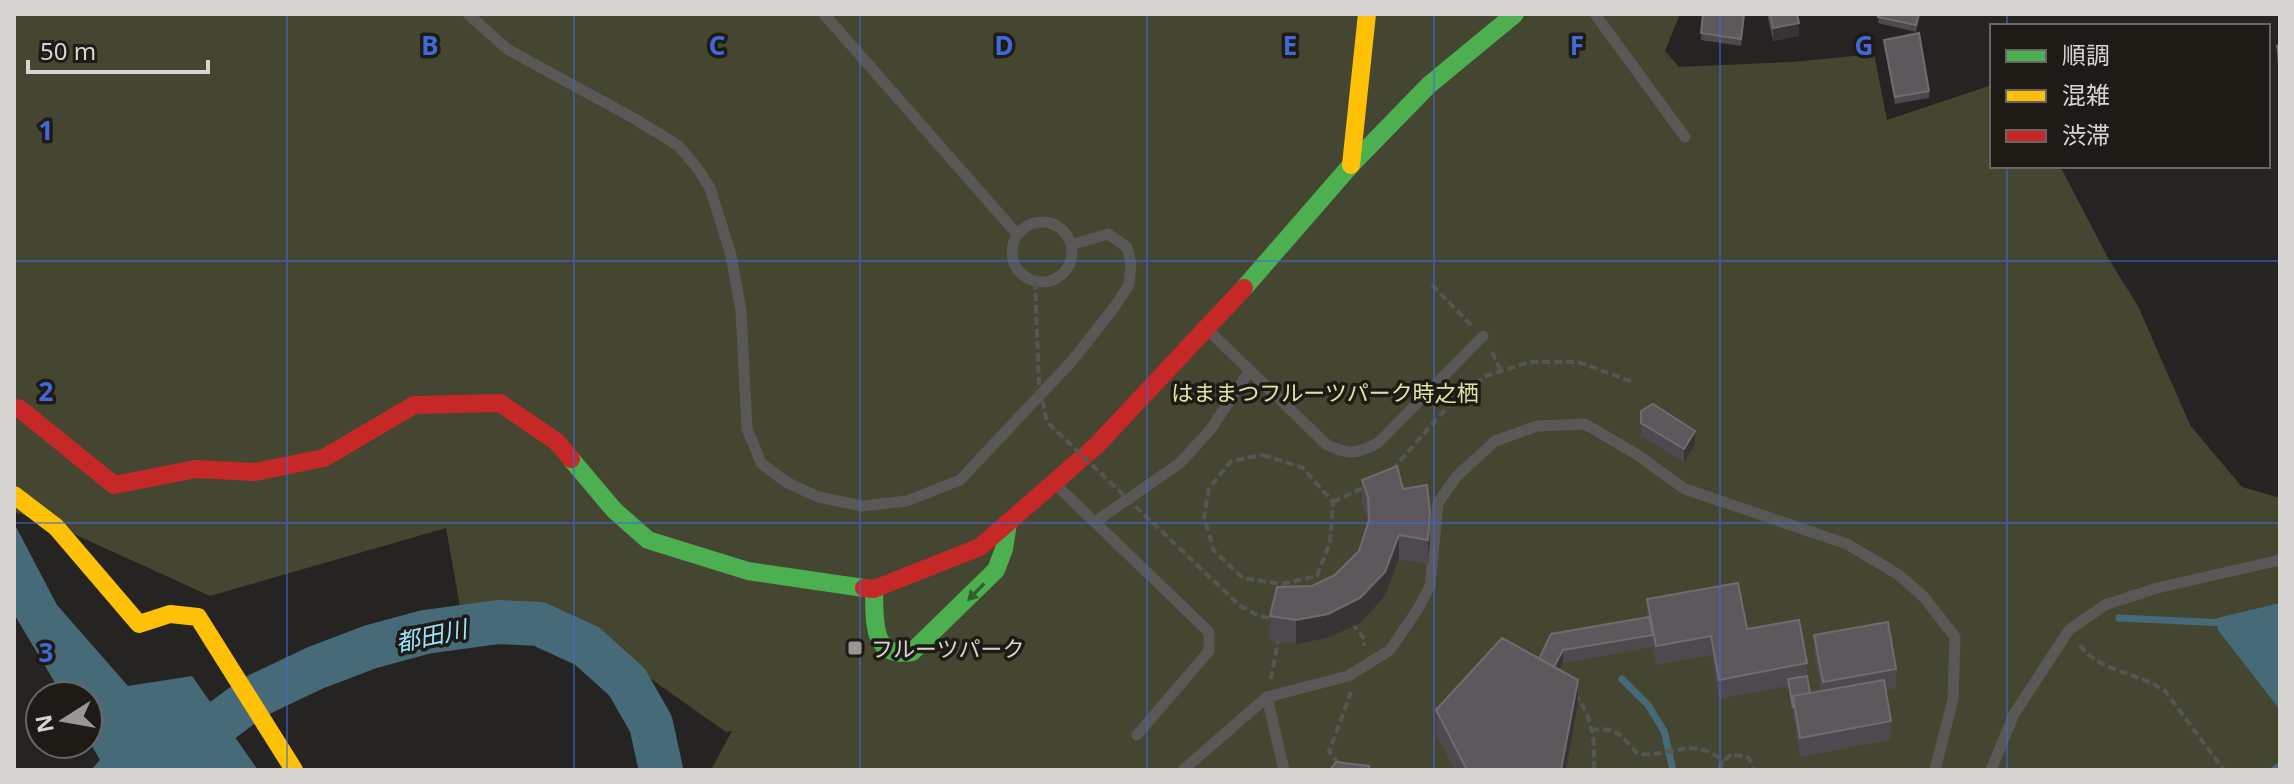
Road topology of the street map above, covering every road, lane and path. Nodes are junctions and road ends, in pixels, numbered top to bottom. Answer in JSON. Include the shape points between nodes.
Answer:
{"nodes":[{"id":1,"x":468,"y":14,"type":"edge"},
{"id":2,"x":824,"y":14,"type":"edge"},
{"id":3,"x":1367,"y":14,"type":"edge"},
{"id":4,"x":1515,"y":14,"type":"edge"},
{"id":5,"x":1595,"y":14,"type":"edge"},
{"id":6,"x":1685,"y":137,"type":"dead end"},
{"id":7,"x":1351,"y":165,"type":"junction"},
{"id":8,"x":1018,"y":235,"type":"junction"},
{"id":9,"x":1071,"y":245,"type":"junction"},
{"id":10,"x":1035,"y":281,"type":"junction"},
{"id":11,"x":1207,"y":329,"type":"junction"},
{"id":12,"x":1483,"y":336,"type":"dead end"},
{"id":13,"x":1250,"y":370,"type":"junction"},
{"id":14,"x":1633,"y":382,"type":"dead end"},
{"id":15,"x":14,"y":408,"type":"edge"},
{"id":16,"x":1383,"y":479,"type":"edge"},
{"id":17,"x":1054,"y":483,"type":"junction"},
{"id":18,"x":1371,"y":485,"type":"edge"},
{"id":19,"x":14,"y":495,"type":"edge"},
{"id":20,"x":1333,"y":502,"type":"junction"},
{"id":21,"x":1095,"y":522,"type":"junction"},
{"id":22,"x":1008,"y":523,"type":"junction"},
{"id":23,"x":2280,"y":560,"type":"edge"},
{"id":24,"x":874,"y":589,"type":"junction"},
{"id":25,"x":1282,"y":622,"type":"edge"},
{"id":26,"x":2069,"y":630,"type":"junction"},
{"id":27,"x":1280,"y":632,"type":"edge"},
{"id":28,"x":1567,"y":685,"type":"edge"},
{"id":29,"x":1267,"y":697,"type":"junction"},
{"id":30,"x":1591,"y":730,"type":"junction"},
{"id":31,"x":1137,"y":735,"type":"dead end"},
{"id":32,"x":1724,"y":762,"type":"junction"},
{"id":33,"x":294,"y":770,"type":"edge"},
{"id":34,"x":1183,"y":770,"type":"edge"},
{"id":35,"x":1284,"y":770,"type":"edge"},
{"id":36,"x":1594,"y":770,"type":"edge"},
{"id":37,"x":1721,"y":770,"type":"edge"},
{"id":38,"x":1754,"y":770,"type":"edge"},
{"id":39,"x":1878,"y":770,"type":"edge"},
{"id":40,"x":1900,"y":770,"type":"edge"},
{"id":41,"x":1935,"y":770,"type":"edge"},
{"id":42,"x":1991,"y":770,"type":"edge"},
{"id":43,"x":2224,"y":770,"type":"edge"}],
"edges":[{"from":1,"to":9,"type":"lane","via":[[507,49],[679,146],[698,169],[710,188],[731,255],[741,311],[747,429],[761,463],[818,497],[862,506],[907,501],[960,480],[1072,361],[1129,285],[1127,247],[1108,234]]},
{"from":2,"to":8,"type":"lane"},
{"from":3,"to":7,"type":"street"},
{"from":4,"to":7,"type":"street","via":[[1429,85]]},
{"from":5,"to":6,"type":"lane"},
{"from":7,"to":11,"type":"street"},
{"from":8,"to":9,"type":"lane","via":[[1038,221],[1054,224]]},
{"from":8,"to":10,"type":"lane","via":[[1012,255],[1016,269]]},
{"from":9,"to":10,"type":"lane","via":[[1070,265],[1061,275]]},
{"from":10,"to":25,"type":"path","bridge":true,"via":[[1039,385],[1047,422],[1239,605]]},
{"from":11,"to":13,"type":"lane"},
{"from":11,"to":17,"type":"street"},
{"from":12,"to":13,"type":"lane","via":[[1378,443],[1359,453],[1327,445]]},
{"from":13,"to":21,"type":"lane","via":[[1211,429],[1180,463]]},
{"from":14,"to":16,"type":"path","via":[[1578,362],[1529,362],[1486,376],[1450,404]]},
{"from":15,"to":24,"type":"street","via":[[114,485],[196,469],[255,472],[324,458],[414,405],[500,403],[557,442],[614,510],[648,540],[748,571]]},
{"from":17,"to":21,"type":"lane"},
{"from":17,"to":22,"type":"street"},
{"from":18,"to":20,"type":"path"},
{"from":19,"to":33,"type":"street","via":[[56,527],[139,624],[170,614],[198,617]]},
{"from":20,"to":20,"type":"path","via":[[1303,468],[1263,455],[1231,461],[1209,488],[1204,517],[1214,551],[1243,578],[1282,584],[1317,576],[1330,543]]},
{"from":21,"to":31,"type":"lane","via":[[1209,632],[1209,651]]},
{"from":22,"to":24,"type":"street","via":[[980,547]]},
{"from":22,"to":24,"type":"street","one_way":true,"via":[[996,570],[912,652],[890,653],[878,639]]},
{"from":23,"to":26,"type":"lane","via":[[2144,592],[2105,605]]},
{"from":26,"to":42,"type":"lane","via":[[2014,714]]},
{"from":26,"to":43,"type":"path","via":[[2099,663],[2165,691]]},
{"from":27,"to":29,"type":"path"},
{"from":28,"to":30,"type":"path","via":[[1586,708]]},
{"from":29,"to":34,"type":"lane"},
{"from":29,"to":35,"type":"lane"},
{"from":29,"to":41,"type":"lane","via":[[1348,676],[1390,650],[1430,586],[1438,503],[1456,477],[1495,441],[1537,426],[1585,424],[1685,489],[1847,544],[1923,596],[1955,637],[1953,699]]},
{"from":30,"to":32,"type":"path","via":[[1608,727],[1638,754],[1703,748]]},
{"from":30,"to":36,"type":"path"},
{"from":32,"to":37,"type":"path"},
{"from":32,"to":38,"type":"path","via":[[1731,754],[1749,758]]},
{"from":39,"to":40,"type":"path"}]}
